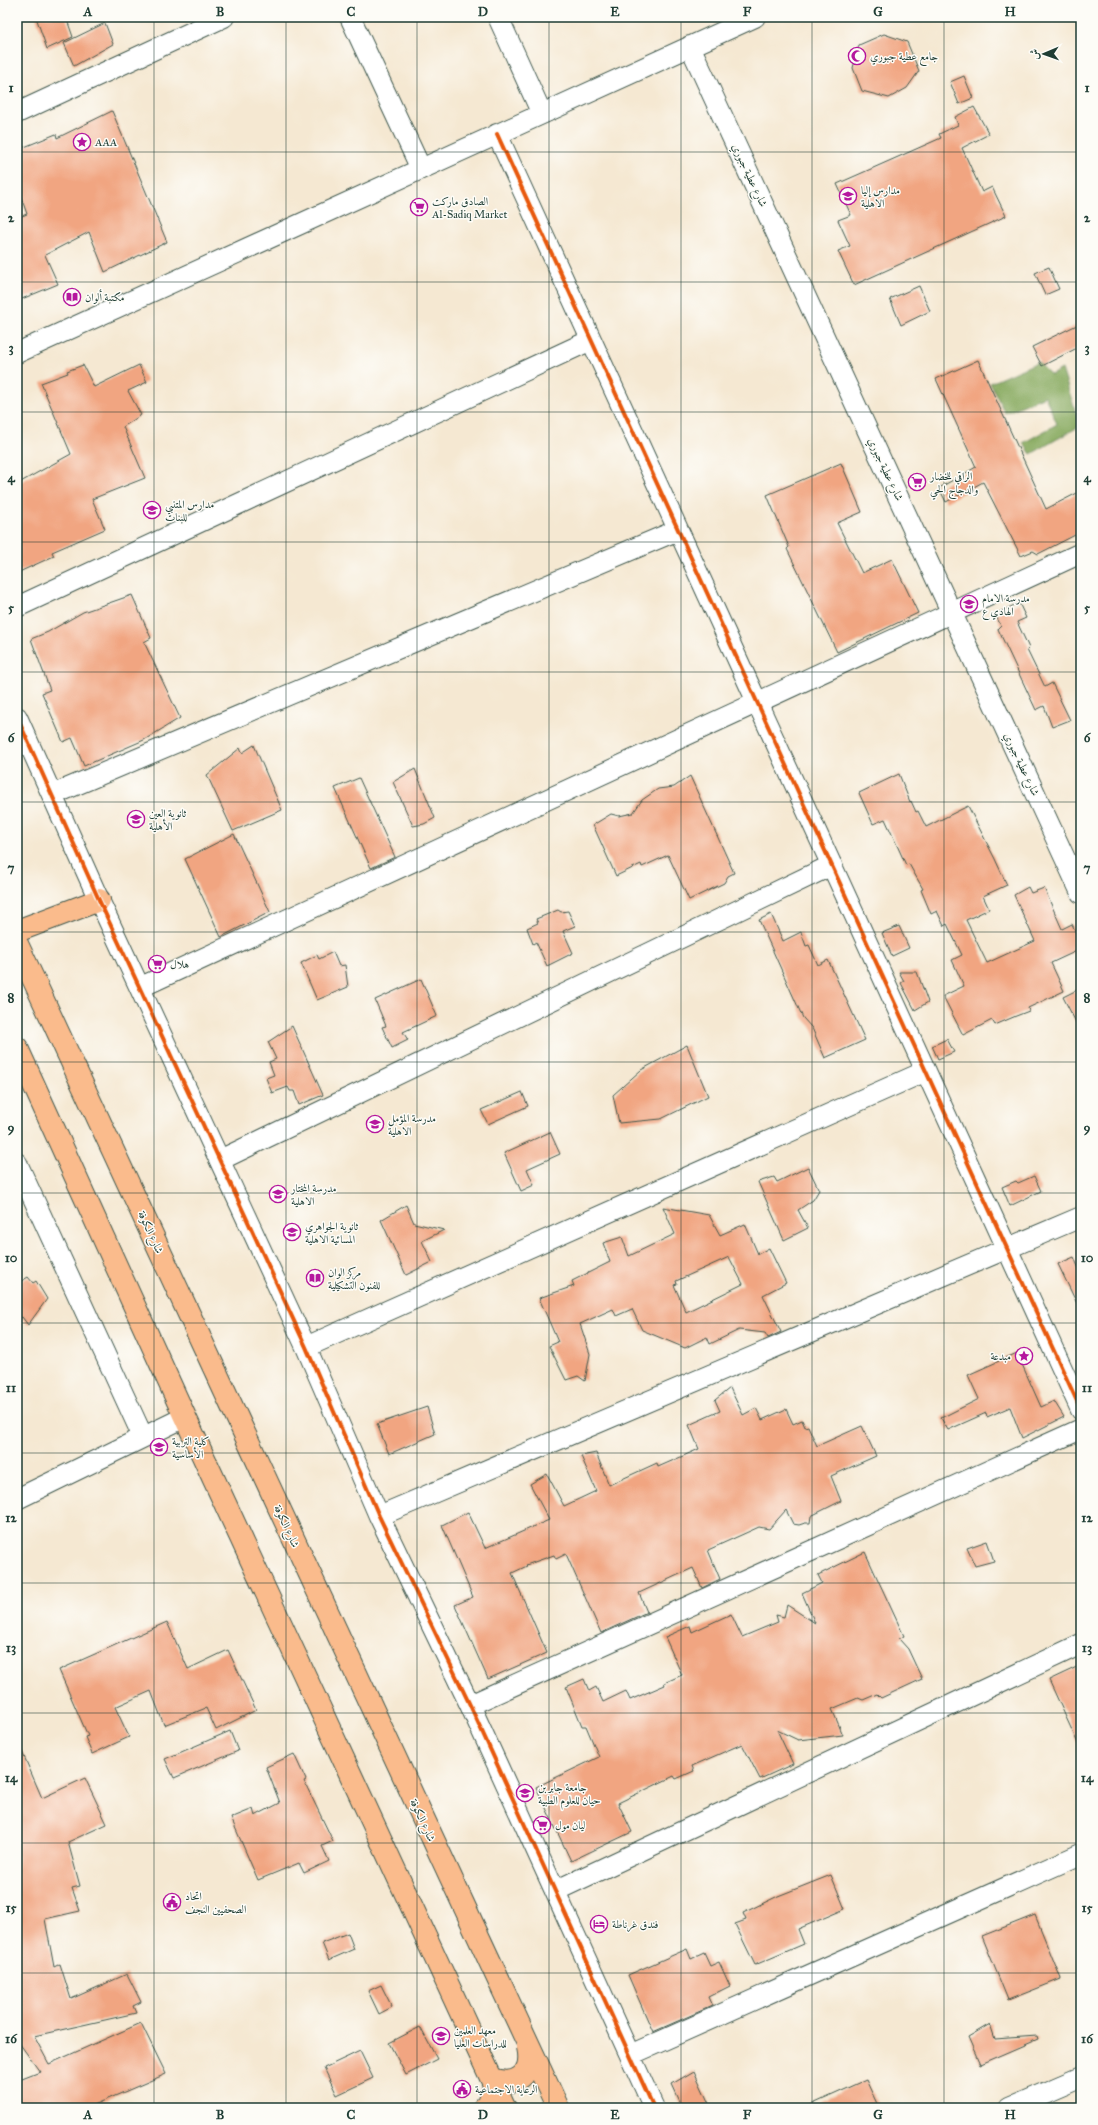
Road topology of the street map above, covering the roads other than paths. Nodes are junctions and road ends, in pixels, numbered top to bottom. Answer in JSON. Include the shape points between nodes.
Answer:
{"nodes":[{"id":1,"x":224,"y":17,"type":"edge"},
{"id":2,"x":350,"y":17,"type":"edge"},
{"id":3,"x":498,"y":17,"type":"edge"},
{"id":4,"x":755,"y":17,"type":"edge"},
{"id":5,"x":690,"y":46,"type":"junction"},
{"id":6,"x":17,"y":112,"type":"edge"},
{"id":7,"x":542,"y":114,"type":"junction"},
{"id":8,"x":497,"y":134,"type":"junction"},
{"id":9,"x":421,"y":168,"type":"junction"},
{"id":10,"x":591,"y":340,"type":"junction"},
{"id":11,"x":17,"y":353,"type":"edge"},
{"id":12,"x":678,"y":530,"type":"junction"},
{"id":13,"x":1081,"y":553,"type":"edge"},
{"id":14,"x":17,"y":607,"type":"edge"},
{"id":15,"x":952,"y":612,"type":"junction"},
{"id":16,"x":758,"y":703,"type":"junction"},
{"id":17,"x":17,"y":717,"type":"edge"},
{"id":18,"x":52,"y":795,"type":"junction"},
{"id":19,"x":832,"y":865,"type":"junction"},
{"id":20,"x":1081,"y":893,"type":"edge"},
{"id":21,"x":99,"y":900,"type":"junction"},
{"id":22,"x":17,"y":931,"type":"edge"},
{"id":23,"x":17,"y":944,"type":"edge"},
{"id":24,"x":141,"y":987,"type":"junction"},
{"id":25,"x":17,"y":1048,"type":"edge"},
{"id":26,"x":926,"y":1071,"type":"junction"},
{"id":27,"x":220,"y":1160,"type":"junction"},
{"id":28,"x":17,"y":1163,"type":"edge"},
{"id":29,"x":1081,"y":1217,"type":"edge"},
{"id":30,"x":1008,"y":1249,"type":"junction"},
{"id":31,"x":306,"y":1347,"type":"junction"},
{"id":32,"x":1081,"y":1410,"type":"edge"},
{"id":33,"x":185,"y":1417,"type":"junction"},
{"id":34,"x":1081,"y":1429,"type":"edge"},
{"id":35,"x":143,"y":1437,"type":"junction"},
{"id":36,"x":17,"y":1499,"type":"edge"},
{"id":37,"x":379,"y":1516,"type":"junction"},
{"id":38,"x":1081,"y":1644,"type":"edge"},
{"id":39,"x":470,"y":1705,"type":"junction"},
{"id":40,"x":1081,"y":1854,"type":"edge"},
{"id":41,"x":555,"y":1890,"type":"junction"},
{"id":42,"x":528,"y":2047,"type":"junction"},
{"id":43,"x":630,"y":2055,"type":"junction"},
{"id":44,"x":1081,"y":2077,"type":"edge"},
{"id":45,"x":493,"y":2083,"type":"junction"},
{"id":46,"x":484,"y":2108,"type":"edge"},
{"id":47,"x":505,"y":2108,"type":"edge"},
{"id":48,"x":558,"y":2108,"type":"edge"},
{"id":49,"x":654,"y":2108,"type":"edge"},
{"id":50,"x":1009,"y":2108,"type":"edge"}],
"edges":[{"from":1,"to":6,"type":"street"},
{"from":2,"to":9,"type":"street"},
{"from":3,"to":7,"type":"street"},
{"from":4,"to":5,"type":"street"},
{"from":5,"to":7,"type":"street"},
{"from":5,"to":15,"type":"street","name":"شارع عطية جبوري"},
{"from":7,"to":8,"type":"street"},
{"from":8,"to":9,"type":"street"},
{"from":8,"to":10,"type":"street"},
{"from":9,"to":11,"type":"street"},
{"from":10,"to":12,"type":"street"},
{"from":10,"to":14,"type":"street"},
{"from":12,"to":16,"type":"street"},
{"from":12,"to":18,"type":"street"},
{"from":13,"to":15,"type":"street"},
{"from":15,"to":16,"type":"street"},
{"from":15,"to":20,"type":"street","name":"شارع عطية جبوري"},
{"from":16,"to":19,"type":"street"},
{"from":16,"to":24,"type":"street"},
{"from":17,"to":18,"type":"street"},
{"from":18,"to":21,"type":"street"},
{"from":19,"to":26,"type":"street"},
{"from":19,"to":27,"type":"street"},
{"from":21,"to":22,"type":"main road"},
{"from":21,"to":24,"type":"street"},
{"from":23,"to":42,"type":"main road","name":"شارع الكوفة"},
{"from":24,"to":27,"type":"street"},
{"from":25,"to":33,"type":"main road"},
{"from":26,"to":30,"type":"street"},
{"from":26,"to":31,"type":"street"},
{"from":27,"to":31,"type":"street"},
{"from":28,"to":35,"type":"street"},
{"from":29,"to":30,"type":"street"},
{"from":30,"to":32,"type":"street"},
{"from":30,"to":37,"type":"street"},
{"from":31,"to":37,"type":"street"},
{"from":33,"to":35,"type":"street"},
{"from":33,"to":45,"type":"main road"},
{"from":34,"to":39,"type":"street"},
{"from":35,"to":36,"type":"street"},
{"from":37,"to":39,"type":"street"},
{"from":38,"to":41,"type":"street"},
{"from":39,"to":41,"type":"street"},
{"from":40,"to":43,"type":"street"},
{"from":41,"to":43,"type":"street"},
{"from":42,"to":45,"type":"main road","via":[[531,2058],[522,2077],[512,2082]]},
{"from":42,"to":48,"type":"main road","name":"شارع الكوفة"},
{"from":43,"to":49,"type":"street"},
{"from":44,"to":50,"type":"street"},
{"from":45,"to":46,"type":"main road","via":[[489,2103]]},
{"from":45,"to":47,"type":"main road"}]}
